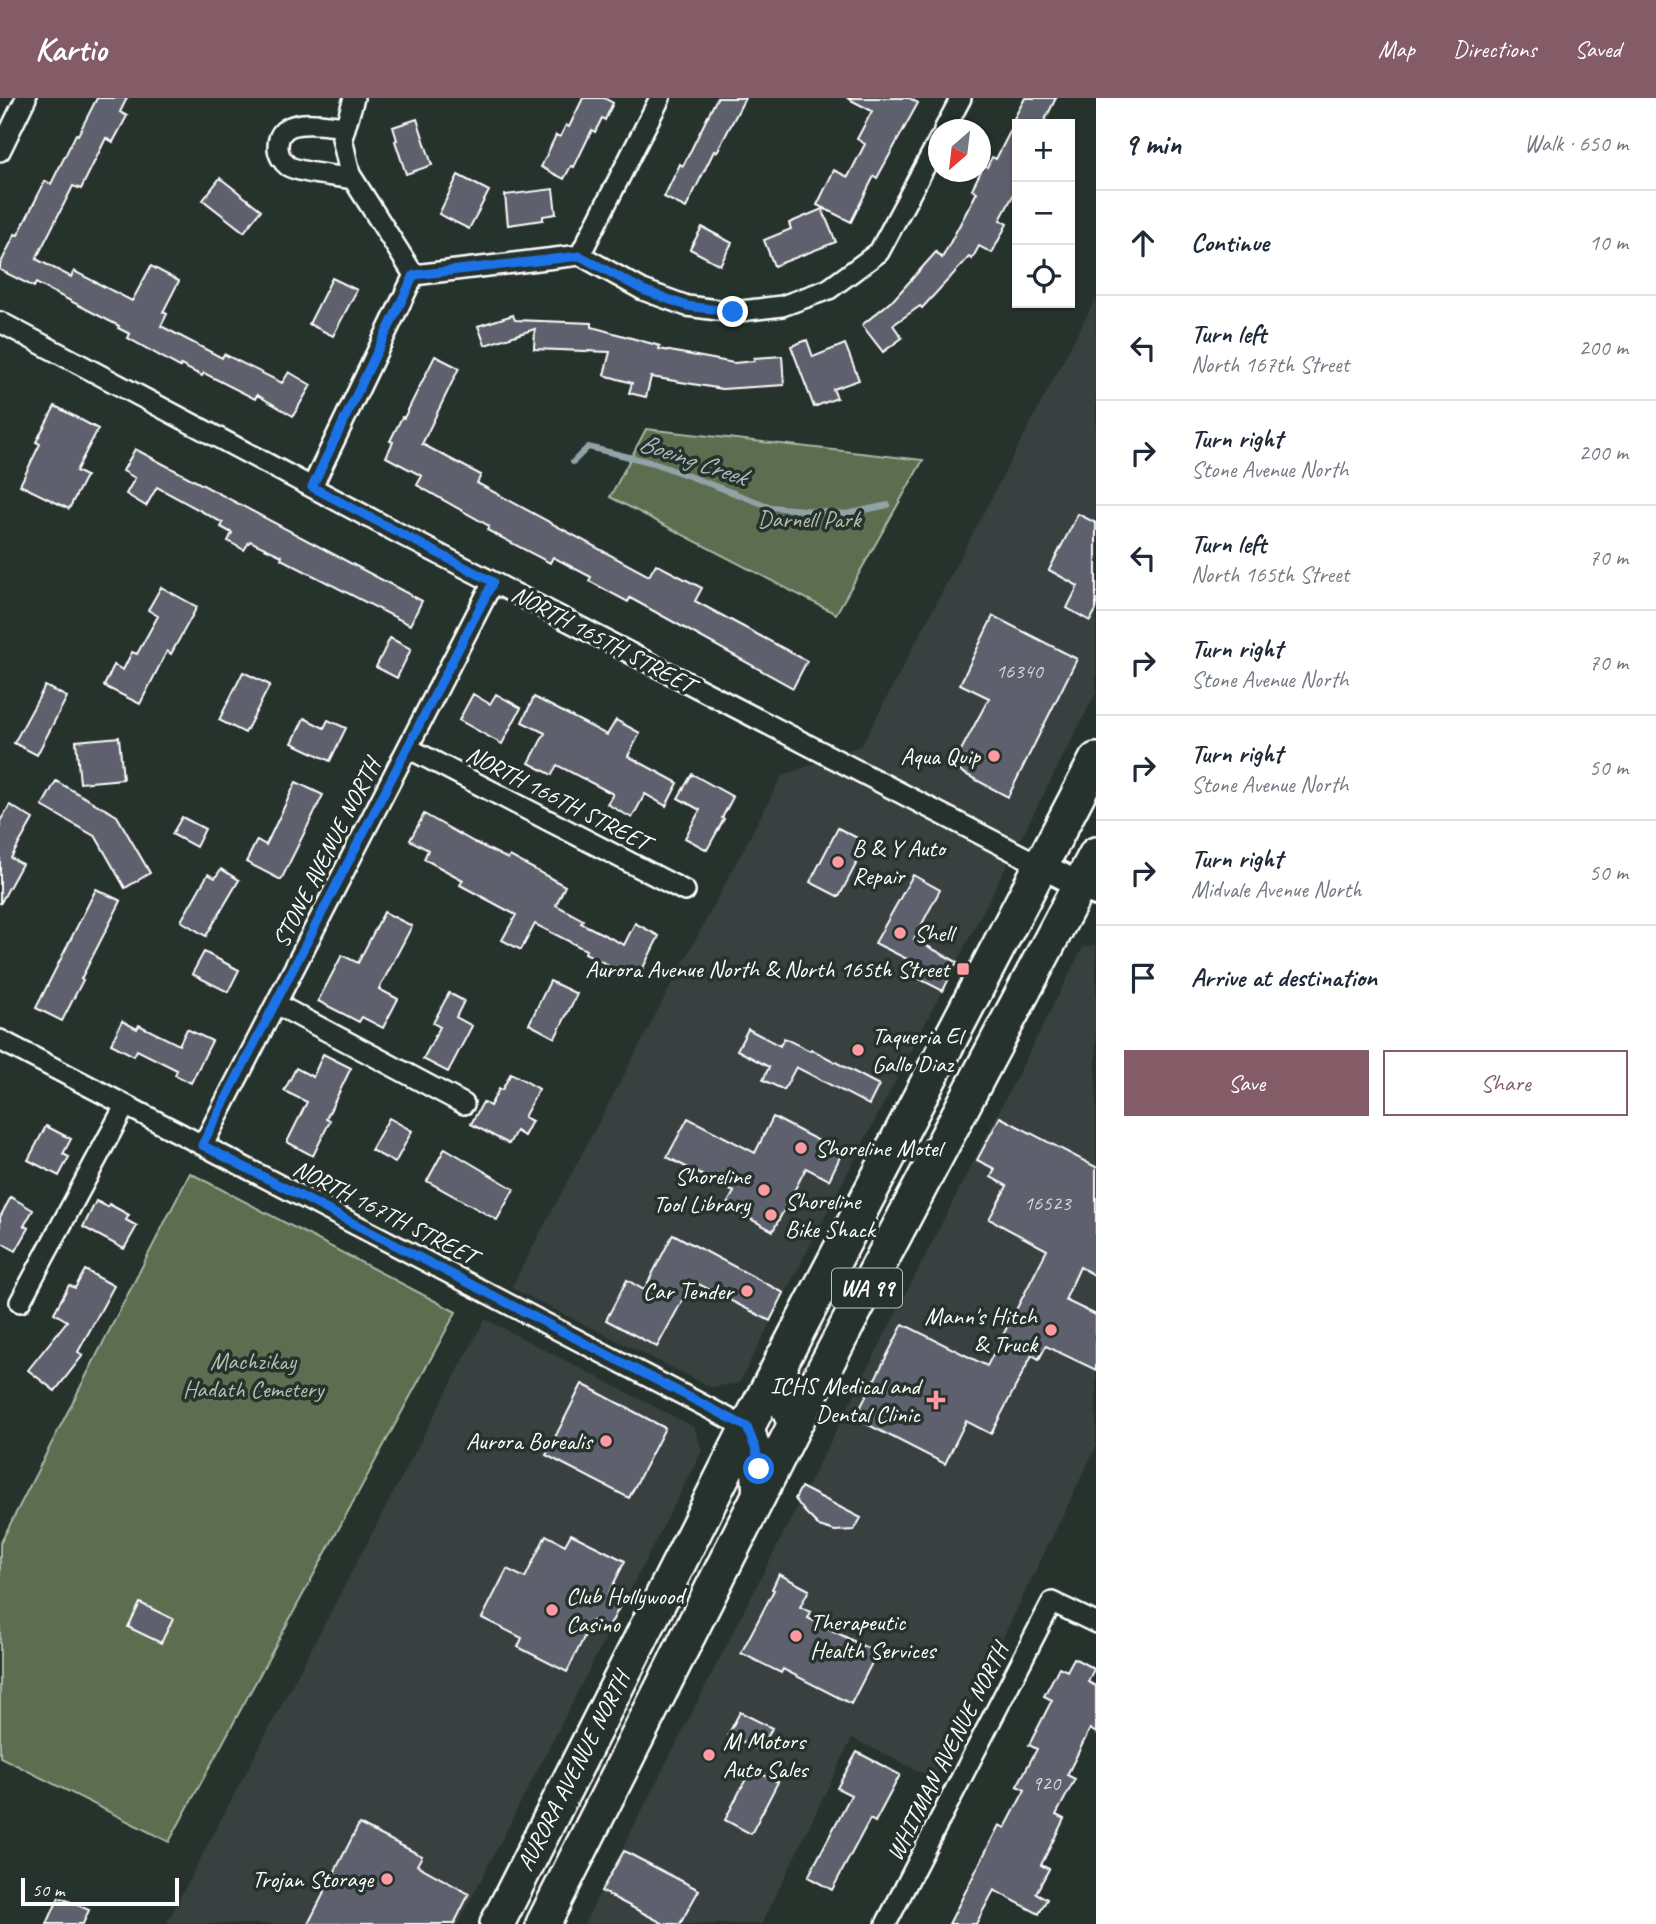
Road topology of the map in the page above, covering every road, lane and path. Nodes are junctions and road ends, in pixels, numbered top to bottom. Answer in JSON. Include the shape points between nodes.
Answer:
{"nodes":[{"id":1,"x":26,"y":98,"type":"edge"},
{"id":2,"x":354,"y":98,"type":"edge"},
{"id":3,"x":660,"y":98,"type":"edge"},
{"id":4,"x":961,"y":98,"type":"edge"},
{"id":5,"x":950,"y":119,"type":"edge"},
{"id":6,"x":345,"y":127,"type":"junction"},
{"id":7,"x":0,"y":151,"type":"edge"},
{"id":8,"x":928,"y":161,"type":"edge"},
{"id":9,"x":352,"y":179,"type":"junction"},
{"id":10,"x":580,"y":256,"type":"junction"},
{"id":11,"x":414,"y":275,"type":"junction"},
{"id":12,"x":0,"y":322,"type":"edge"},
{"id":13,"x":312,"y":487,"type":"junction"},
{"id":14,"x":493,"y":582,"type":"junction"},
{"id":15,"x":408,"y":748,"type":"junction"},
{"id":16,"x":1096,"y":760,"type":"edge"},
{"id":17,"x":1096,"y":854,"type":"edge"},
{"id":18,"x":1042,"y":866,"type":"junction"},
{"id":19,"x":1088,"y":889,"type":"edge"},
{"id":20,"x":685,"y":891,"type":"dead end"},
{"id":21,"x":276,"y":1004,"type":"junction"},
{"id":22,"x":0,"y":1040,"type":"edge"},
{"id":23,"x":464,"y":1104,"type":"dead end"},
{"id":24,"x":125,"y":1106,"type":"junction"},
{"id":25,"x":202,"y":1145,"type":"junction"},
{"id":26,"x":20,"y":1302,"type":"dead end"},
{"id":27,"x":782,"y":1358,"type":"junction"},
{"id":28,"x":795,"y":1424,"type":"junction"},
{"id":29,"x":747,"y":1427,"type":"junction"},
{"id":30,"x":759,"y":1496,"type":"junction"},
{"id":31,"x":1096,"y":1623,"type":"edge"},
{"id":32,"x":497,"y":1924,"type":"edge"},
{"id":33,"x":543,"y":1924,"type":"edge"},
{"id":34,"x":886,"y":1924,"type":"edge"}],
"edges":[{"from":1,"to":7,"type":"street"},
{"from":2,"to":6,"type":"street"},
{"from":3,"to":10,"type":"street"},
{"from":4,"to":5,"type":"street"},
{"from":6,"to":9,"type":"street","via":[[342,138]]},
{"from":6,"to":9,"type":"street","via":[[295,124],[282,132],[278,146],[282,160],[294,168]]},
{"from":8,"to":10,"type":"street","via":[[879,252],[829,289],[782,306],[733,312],[687,306],[643,290]]},
{"from":9,"to":11,"type":"street"},
{"from":10,"to":11,"type":"street"},
{"from":11,"to":13,"type":"street"},
{"from":12,"to":13,"type":"street","name":"NORTH 165TH STREET"},
{"from":13,"to":14,"type":"street","name":"NORTH 165TH STREET"},
{"from":14,"to":15,"type":"street","name":"STONE AVENUE NORTH"},
{"from":14,"to":18,"type":"street","name":"NORTH 165TH STREET"},
{"from":15,"to":20,"type":"street","name":"NORTH 166TH STREET"},
{"from":15,"to":21,"type":"street","name":"STONE AVENUE NORTH"},
{"from":16,"to":18,"type":"highway","name":"AURORA AVENUE NORTH","number":"WA 99"},
{"from":17,"to":19,"type":"highway","name":"AURORA AVENUE NORTH","number":"WA 99"},
{"from":18,"to":19,"type":"street","name":"NORTH 165TH STREET"},
{"from":18,"to":27,"type":"highway","name":"AURORA AVENUE NORTH","number":"WA 99"},
{"from":19,"to":28,"type":"highway","name":"AURORA AVENUE NORTH","number":"WA 99"},
{"from":21,"to":23,"type":"street"},
{"from":21,"to":25,"type":"street","name":"STONE AVENUE NORTH"},
{"from":22,"to":24,"type":"street","name":"NORTH 167TH STREET"},
{"from":24,"to":25,"type":"street","name":"NORTH 167TH STREET"},
{"from":24,"to":26,"type":"street"},
{"from":25,"to":29,"type":"street","name":"NORTH 167TH STREET"},
{"from":27,"to":28,"type":"main road","via":[[781,1392]]},
{"from":27,"to":29,"type":"highway","name":"AURORA AVENUE NORTH","number":"WA 99"},
{"from":28,"to":30,"type":"highway","name":"AURORA AVENUE NORTH","number":"WA 99"},
{"from":29,"to":30,"type":"main road","via":[[756,1450]]},
{"from":29,"to":32,"type":"highway","name":"AURORA AVENUE NORTH","number":"WA 99"},
{"from":30,"to":33,"type":"highway","name":"AURORA AVENUE NORTH","number":"WA 99"},
{"from":31,"to":34,"type":"street","name":"WHITMAN AVENUE NORTH","via":[[1052,1602]]}]}
